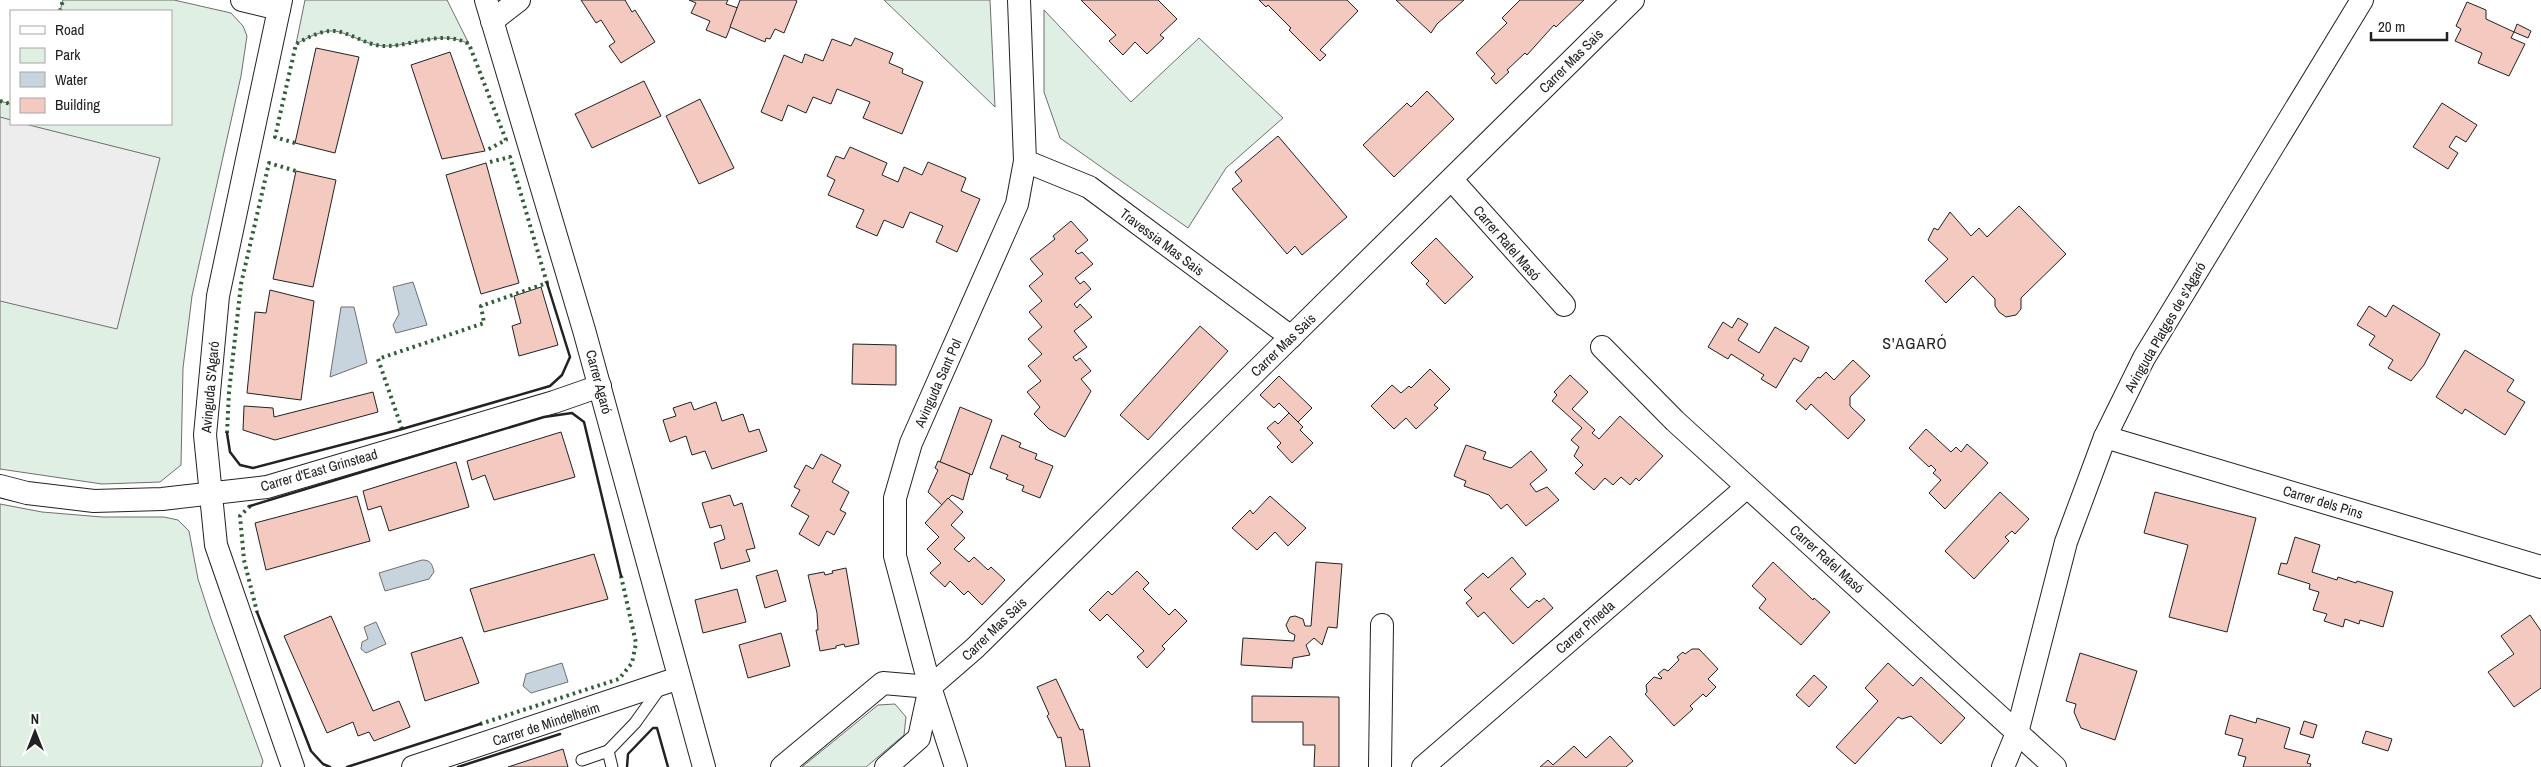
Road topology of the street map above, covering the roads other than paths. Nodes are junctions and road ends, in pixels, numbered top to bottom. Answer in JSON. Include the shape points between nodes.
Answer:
{"nodes":[{"id":1,"x":242,"y":0,"type":"edge"},
{"id":2,"x":486,"y":0,"type":"edge"},
{"id":3,"x":519,"y":0,"type":"edge"},
{"id":4,"x":1019,"y":0,"type":"edge"},
{"id":5,"x":1633,"y":0,"type":"edge"},
{"id":6,"x":2362,"y":0,"type":"edge"},
{"id":7,"x":280,"y":5,"type":"edge"},
{"id":8,"x":492,"y":22,"type":"junction"},
{"id":9,"x":1025,"y":161,"type":"junction"},
{"id":10,"x":1452,"y":180,"type":"junction"},
{"id":11,"x":1564,"y":305,"type":"dead end"},
{"id":12,"x":1291,"y":337,"type":"junction"},
{"id":13,"x":1602,"y":347,"type":"dead end"},
{"id":14,"x":600,"y":386,"type":"junction"},
{"id":15,"x":2105,"y":437,"type":"junction"},
{"id":16,"x":0,"y":486,"type":"edge"},
{"id":17,"x":1747,"y":487,"type":"junction"},
{"id":18,"x":211,"y":494,"type":"junction"},
{"id":19,"x":2541,"y":567,"type":"edge"},
{"id":20,"x":1382,"y":625,"type":"dead end"},
{"id":21,"x":671,"y":681,"type":"junction"},
{"id":22,"x":930,"y":688,"type":"junction"},
{"id":23,"x":2017,"y":733,"type":"junction"},
{"id":24,"x":608,"y":751,"type":"junction"},
{"id":25,"x":582,"y":760,"type":"dead end"},
{"id":26,"x":293,"y":767,"type":"edge"},
{"id":27,"x":412,"y":767,"type":"edge"},
{"id":28,"x":612,"y":767,"type":"edge"},
{"id":29,"x":704,"y":767,"type":"edge"},
{"id":30,"x":782,"y":767,"type":"edge"},
{"id":31,"x":886,"y":767,"type":"edge"},
{"id":32,"x":956,"y":767,"type":"edge"},
{"id":33,"x":1380,"y":767,"type":"edge"},
{"id":34,"x":1423,"y":767,"type":"edge"},
{"id":35,"x":2003,"y":767,"type":"edge"},
{"id":36,"x":2055,"y":767,"type":"edge"}],
"edges":[{"from":1,"to":7,"type":"street"},
{"from":2,"to":8,"type":"street","name":"Carrer Agaró"},
{"from":3,"to":8,"type":"street"},
{"from":4,"to":9,"type":"street","name":"Avinguda Sant Pol"},
{"from":5,"to":10,"type":"street","name":"Carrer Mas Sais"},
{"from":6,"to":15,"type":"street","name":"Avinguda Platges de s'Agaró","via":[[2144,358]]},
{"from":7,"to":18,"type":"street","name":"Avinguda S'Agaró","via":[[218,296],[205,435]]},
{"from":8,"to":14,"type":"street","name":"Carrer Agaró"},
{"from":9,"to":12,"type":"street","name":"Travessia Mas Sais","via":[[1088,187]]},
{"from":9,"to":22,"type":"street","name":"Avinguda Sant Pol","via":[[1017,204],[911,443],[895,498],[895,556]]},
{"from":10,"to":11,"type":"street","name":"Carrer Rafel Masó"},
{"from":10,"to":12,"type":"street","name":"Carrer Mas Sais"},
{"from":12,"to":22,"type":"street","name":"Carrer Mas Sais","via":[[975,648]]},
{"from":13,"to":17,"type":"street","name":"Carrer Rafel Masó","via":[[1675,421]]},
{"from":14,"to":18,"type":"street","name":"Carrer d'East Grinstead","via":[[267,487]]},
{"from":14,"to":21,"type":"street","name":"Carrer Agaró"},
{"from":15,"to":19,"type":"street","name":"Carrer dels Pins"},
{"from":15,"to":23,"type":"street","name":"Avinguda Platges de s'Agaró","via":[[2066,542]]},
{"from":16,"to":18,"type":"street","name":"Carrer d'East Grinstead","via":[[27,493],[94,501]]},
{"from":17,"to":23,"type":"street","name":"Carrer Rafel Masó"},
{"from":17,"to":34,"type":"street","name":"Carrer Pineda"},
{"from":18,"to":26,"type":"street","name":"Avinguda S'Agaró","via":[[216,545]]},
{"from":20,"to":33,"type":"street"},
{"from":21,"to":24,"type":"lane"},
{"from":21,"to":27,"type":"street","name":"Carrer de Mindelheim"},
{"from":21,"to":29,"type":"street","name":"Carrer Agaró"},
{"from":22,"to":30,"type":"street","via":[[883,683]]},
{"from":22,"to":31,"type":"street","via":[[919,738]]},
{"from":22,"to":32,"type":"street","name":"Avinguda Sant Pol"},
{"from":23,"to":35,"type":"street","name":"Avinguda Platges de s'Agaró"},
{"from":23,"to":36,"type":"street","name":"Carrer Rafel Masó"},
{"from":24,"to":25,"type":"lane"},
{"from":24,"to":28,"type":"lane"}]}
